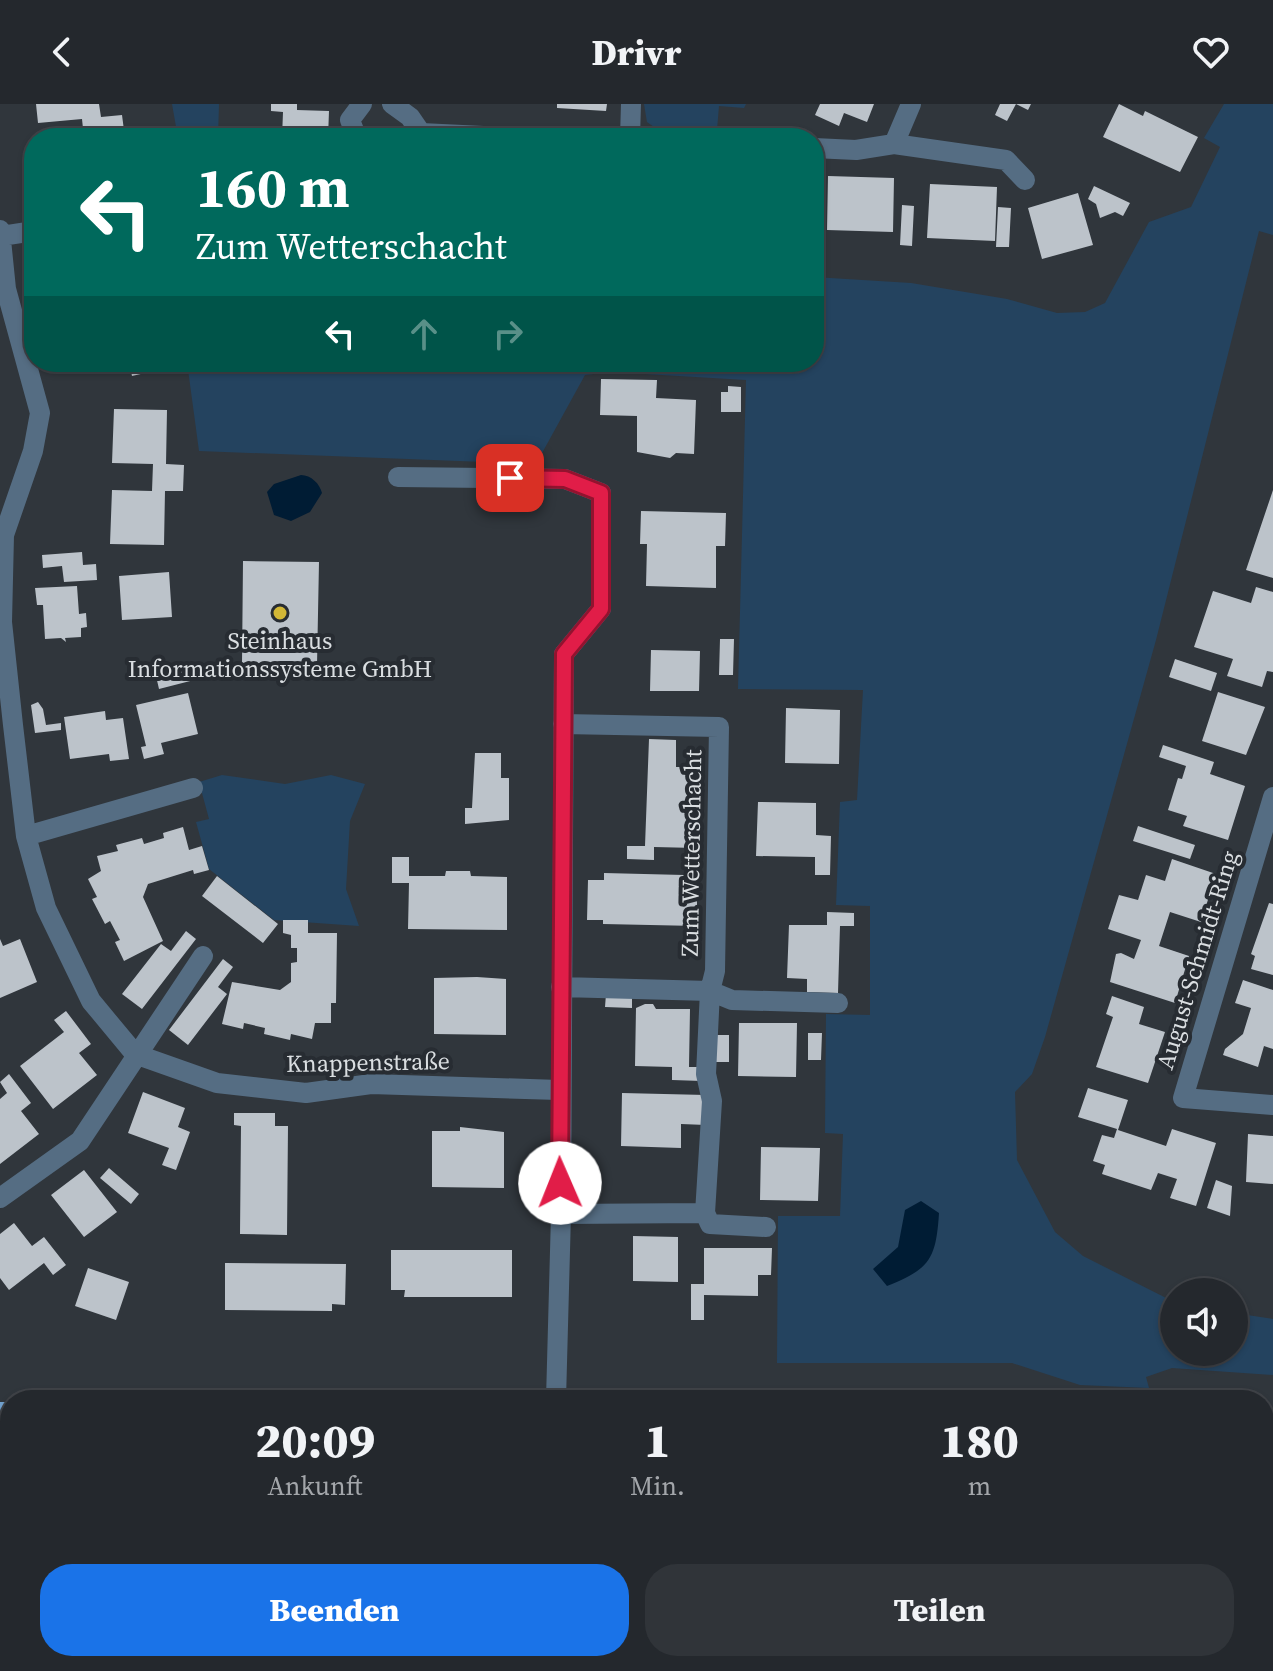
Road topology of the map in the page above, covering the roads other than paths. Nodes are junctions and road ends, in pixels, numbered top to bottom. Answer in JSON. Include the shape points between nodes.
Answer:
{"nodes":[{"id":1,"x":362,"y":104,"type":"edge"},
{"id":2,"x":392,"y":104,"type":"edge"},
{"id":3,"x":631,"y":104,"type":"edge"},
{"id":4,"x":911,"y":104,"type":"edge"},
{"id":5,"x":353,"y":128,"type":"edge"},
{"id":6,"x":412,"y":128,"type":"edge"},
{"id":7,"x":630,"y":128,"type":"edge"},
{"id":8,"x":894,"y":144,"type":"junction"},
{"id":9,"x":824,"y":148,"type":"edge"},
{"id":10,"x":1025,"y":180,"type":"dead end"},
{"id":11,"x":24,"y":232,"type":"edge"},
{"id":12,"x":1,"y":233,"type":"edge"},
{"id":13,"x":8,"y":329,"type":"edge"},
{"id":14,"x":24,"y":371,"type":"edge"},
{"id":15,"x":24,"y":372,"type":"edge"},
{"id":16,"x":398,"y":477,"type":"dead end"},
{"id":17,"x":2,"y":535,"type":"edge"},
{"id":18,"x":563,"y":724,"type":"junction"},
{"id":19,"x":193,"y":788,"type":"dead end"},
{"id":20,"x":1273,"y":797,"type":"edge"},
{"id":21,"x":26,"y":836,"type":"junction"},
{"id":22,"x":203,"y":956,"type":"dead end"},
{"id":23,"x":561,"y":987,"type":"junction"},
{"id":24,"x":710,"y":991,"type":"junction"},
{"id":25,"x":838,"y":1003,"type":"dead end"},
{"id":26,"x":135,"y":1054,"type":"junction"},
{"id":27,"x":559,"y":1090,"type":"junction"},
{"id":28,"x":1273,"y":1105,"type":"edge"},
{"id":29,"x":0,"y":1198,"type":"edge"},
{"id":30,"x":705,"y":1213,"type":"junction"},
{"id":31,"x":561,"y":1214,"type":"junction"},
{"id":32,"x":766,"y":1227,"type":"dead end"},
{"id":33,"x":556,"y":1390,"type":"edge"}],
"edges":[{"from":1,"to":5,"type":"street","via":[[350,120]]},
{"from":2,"to":6,"type":"street","via":[[410,117]]},
{"from":3,"to":7,"type":"street"},
{"from":4,"to":8,"type":"street"},
{"from":8,"to":9,"type":"street"},
{"from":8,"to":10,"type":"street","via":[[1006,160]]},
{"from":11,"to":12,"type":"street"},
{"from":12,"to":13,"type":"street"},
{"from":13,"to":14,"type":"street"},
{"from":15,"to":17,"type":"street","via":[[40,413],[33,451]]},
{"from":16,"to":18,"type":"street","via":[[565,479],[601,493],[601,609],[564,654]]},
{"from":17,"to":21,"type":"street","via":[[2,622]]},
{"from":18,"to":23,"type":"street"},
{"from":18,"to":24,"type":"street","name":"Zum Wetterschacht","via":[[719,727],[715,971]]},
{"from":19,"to":21,"type":"street"},
{"from":20,"to":28,"type":"street","name":"August-Schmidt-Ring","via":[[1183,1098]]},
{"from":21,"to":26,"type":"street","via":[[46,908],[91,1001]]},
{"from":22,"to":26,"type":"street"},
{"from":23,"to":24,"type":"street","name":"Zum Wetterschacht"},
{"from":23,"to":27,"type":"street"},
{"from":24,"to":25,"type":"street","name":"Zum Wetterschacht","via":[[732,1000]]},
{"from":24,"to":30,"type":"street","name":"Zum Wetterschacht","via":[[706,1074],[712,1101]]},
{"from":26,"to":27,"type":"street","name":"Knappenstraße","via":[[217,1083],[306,1093],[371,1084]]},
{"from":26,"to":29,"type":"street","via":[[80,1141]]},
{"from":27,"to":31,"type":"street"},
{"from":30,"to":31,"type":"street"},
{"from":30,"to":32,"type":"street","via":[[710,1224]]},
{"from":31,"to":33,"type":"street"}]}
